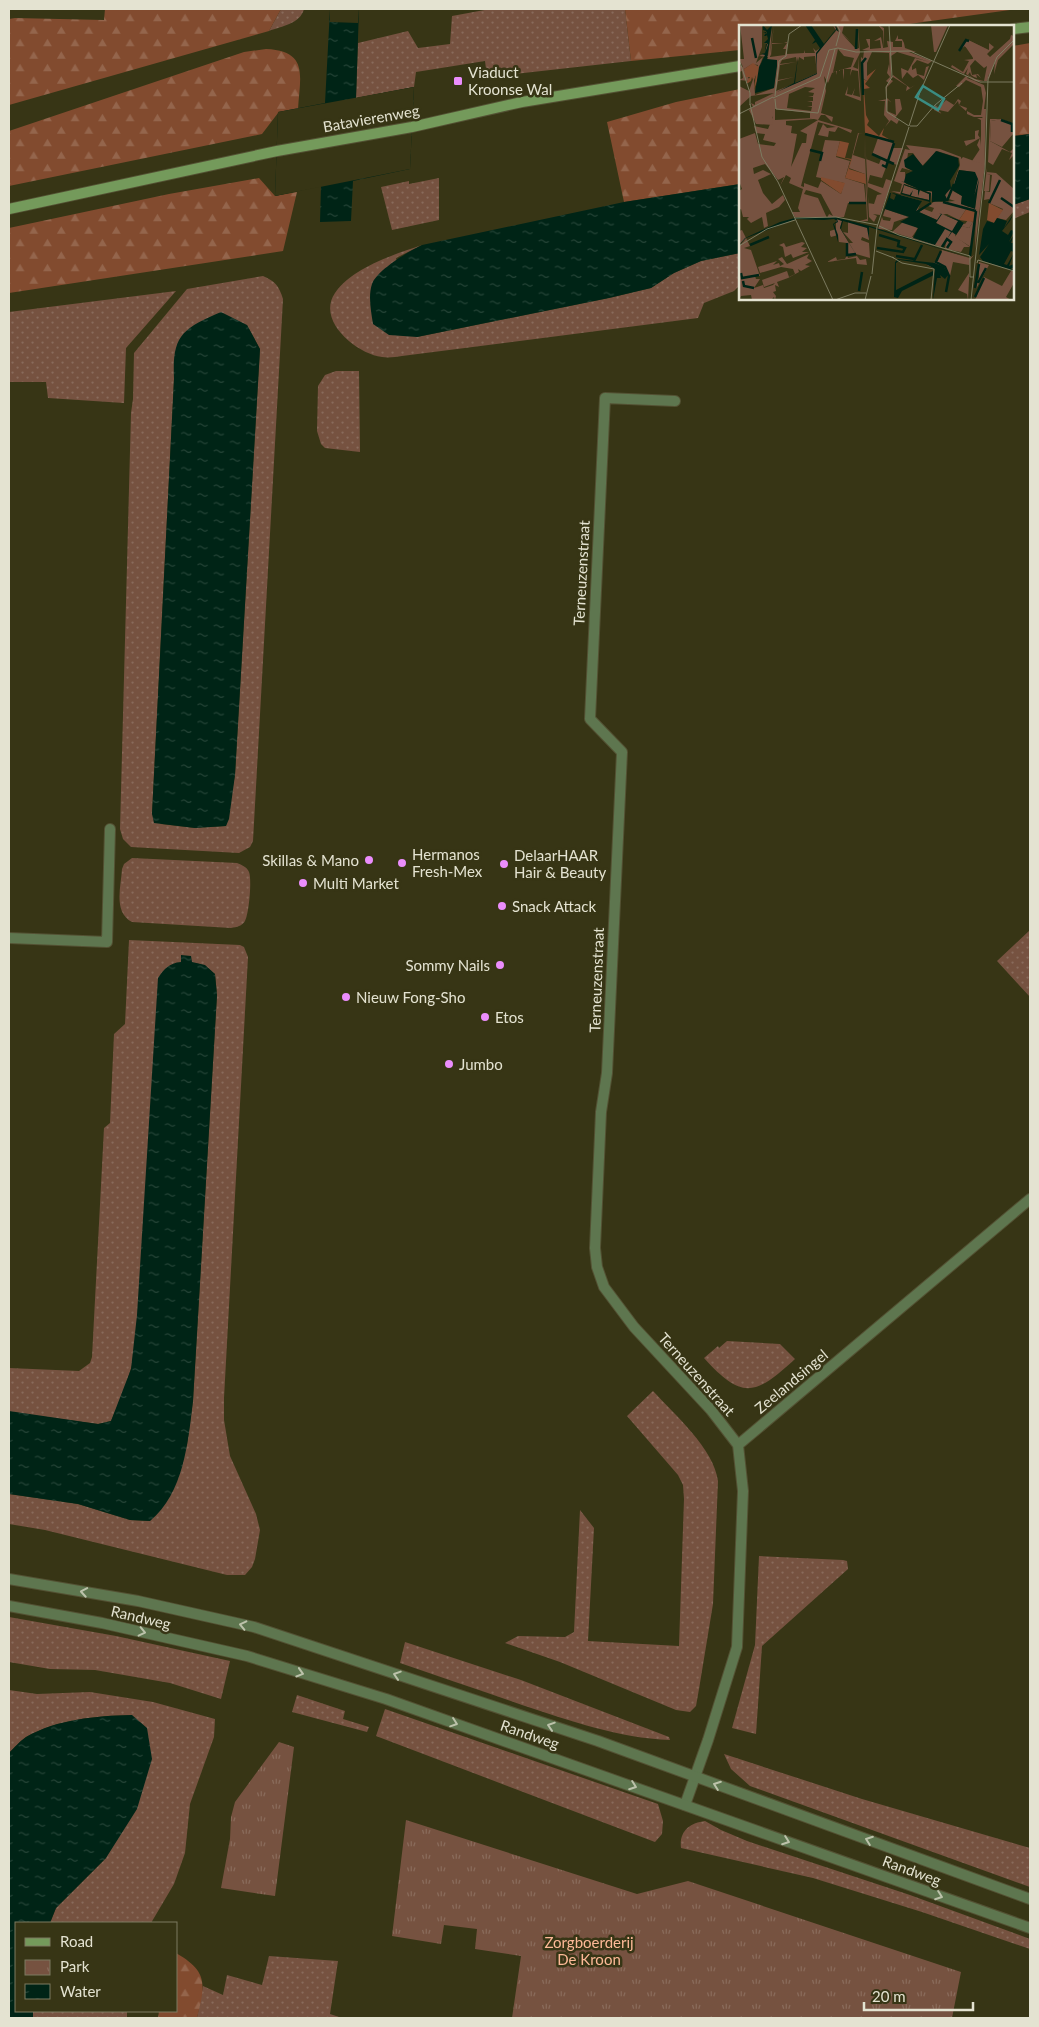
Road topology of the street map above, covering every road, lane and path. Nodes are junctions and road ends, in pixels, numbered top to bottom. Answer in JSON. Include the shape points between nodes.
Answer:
{"nodes":[{"id":1,"x":1030,"y":27,"type":"edge"},
{"id":2,"x":1014,"y":29,"type":"edge"},
{"id":3,"x":739,"y":66,"type":"edge"},
{"id":4,"x":9,"y":210,"type":"edge"},
{"id":5,"x":675,"y":402,"type":"dead end"},
{"id":6,"x":110,"y":829,"type":"dead end"},
{"id":7,"x":9,"y":938,"type":"edge"},
{"id":8,"x":1030,"y":1198,"type":"edge"},
{"id":9,"x":738,"y":1445,"type":"junction"},
{"id":10,"x":9,"y":1579,"type":"edge"},
{"id":11,"x":9,"y":1606,"type":"edge"},
{"id":12,"x":696,"y":1777,"type":"junction"},
{"id":13,"x":685,"y":1805,"type":"junction"},
{"id":14,"x":1030,"y":1899,"type":"edge"},
{"id":15,"x":1030,"y":1928,"type":"edge"}],
"edges":[{"from":1,"to":2,"type":"main road"},
{"from":3,"to":4,"type":"main road","name":"Batavierenweg","via":[[522,102],[412,127],[277,151]]},
{"from":5,"to":9,"type":"street","name":"Terneuzenstraat","via":[[605,398],[590,719],[622,752],[607,1073],[601,1112],[597,1267],[604,1286],[628,1319],[711,1410]]},
{"from":6,"to":7,"type":"street","via":[[107,942]]},
{"from":8,"to":9,"type":"street","name":"Zeelandsingel"},
{"from":9,"to":12,"type":"street","via":[[743,1491],[738,1647]]},
{"from":12,"to":10,"type":"street","name":"Randweg","one_way":true,"via":[[598,1741],[254,1627],[138,1601]]},
{"from":11,"to":13,"type":"street","name":"Randweg","one_way":true,"via":[[247,1656],[386,1699]]},
{"from":12,"to":13,"type":"street"},
{"from":14,"to":12,"type":"street","name":"Randweg","one_way":true},
{"from":13,"to":15,"type":"street","name":"Randweg","one_way":true}]}
